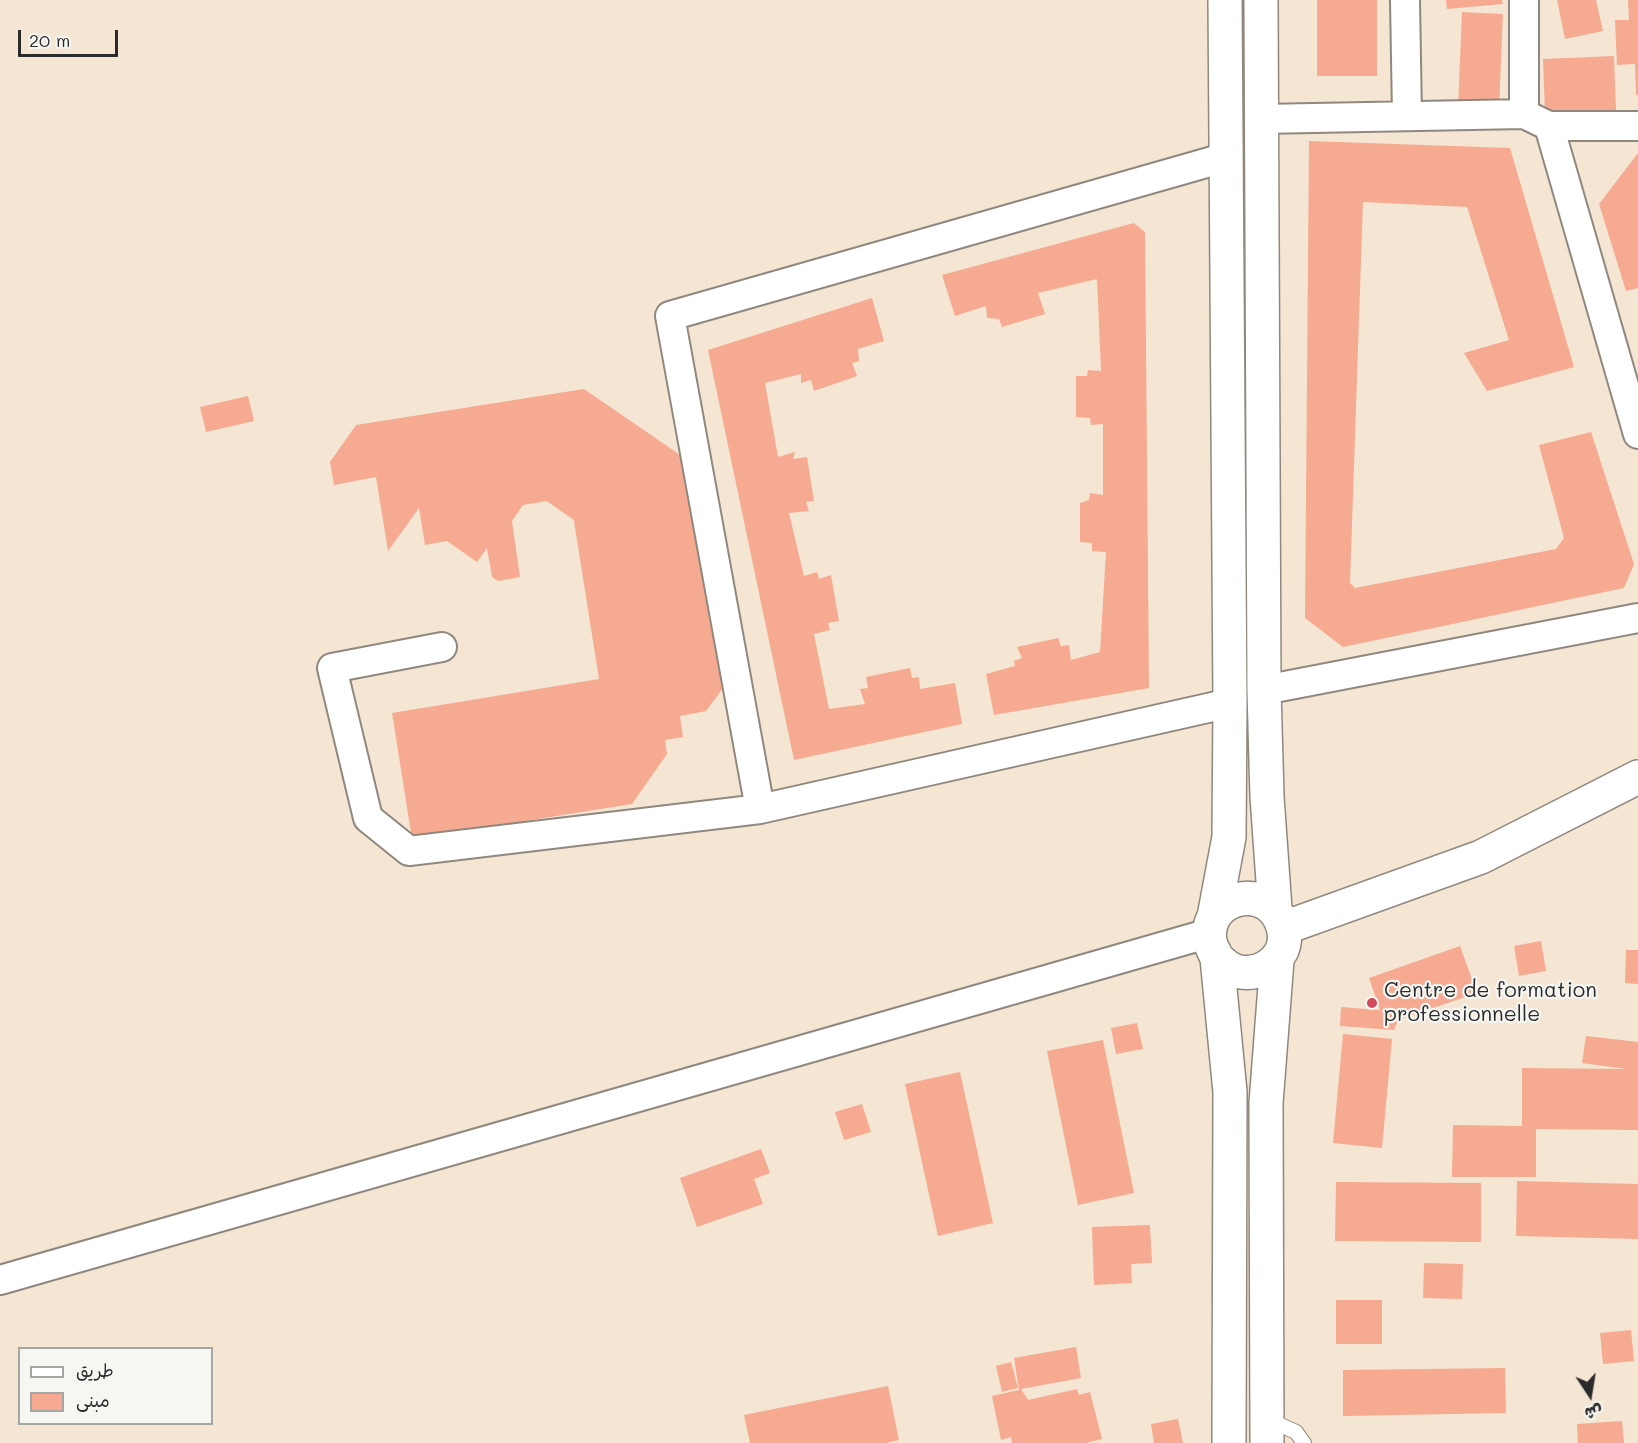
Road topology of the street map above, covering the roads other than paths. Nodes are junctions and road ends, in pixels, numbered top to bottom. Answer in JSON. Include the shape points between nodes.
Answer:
{"nodes":[{"id":1,"x":1225,"y":0,"type":"edge"},
{"id":2,"x":1261,"y":0,"type":"edge"},
{"id":3,"x":1405,"y":0,"type":"edge"},
{"id":4,"x":1524,"y":0,"type":"edge"},
{"id":5,"x":1407,"y":116,"type":"junction"},
{"id":6,"x":1261,"y":119,"type":"junction"},
{"id":7,"x":1536,"y":120,"type":"junction"},
{"id":8,"x":1638,"y":126,"type":"edge"},
{"id":9,"x":1227,"y":157,"type":"junction"},
{"id":10,"x":1638,"y":434,"type":"edge"},
{"id":11,"x":1638,"y":618,"type":"edge"},
{"id":12,"x":442,"y":647,"type":"dead end"},
{"id":13,"x":1264,"y":690,"type":"junction"},
{"id":14,"x":1230,"y":704,"type":"junction"},
{"id":15,"x":1638,"y":777,"type":"edge"},
{"id":16,"x":760,"y":809,"type":"junction"},
{"id":17,"x":1280,"y":918,"type":"junction"},
{"id":18,"x":1213,"y":936,"type":"junction"},
{"id":19,"x":1277,"y":960,"type":"junction"},
{"id":20,"x":0,"y":1280,"type":"edge"},
{"id":21,"x":1267,"y":1431,"type":"edge"},
{"id":22,"x":1229,"y":1443,"type":"edge"},
{"id":23,"x":1304,"y":1443,"type":"edge"}],
"edges":[{"from":1,"to":9,"type":"main road"},
{"from":2,"to":6,"type":"main road"},
{"from":3,"to":5,"type":"street"},
{"from":4,"to":7,"type":"street"},
{"from":5,"to":6,"type":"street"},
{"from":5,"to":7,"type":"street"},
{"from":6,"to":13,"type":"main road"},
{"from":7,"to":8,"type":"street"},
{"from":7,"to":10,"type":"street"},
{"from":9,"to":14,"type":"main road"},
{"from":9,"to":16,"type":"street","via":[[670,316]]},
{"from":11,"to":13,"type":"street"},
{"from":12,"to":16,"type":"street","via":[[332,669],[368,818],[409,851]]},
{"from":13,"to":17,"type":"main road","via":[[1267,797]]},
{"from":14,"to":16,"type":"street"},
{"from":14,"to":18,"type":"main road","via":[[1229,837]]},
{"from":15,"to":17,"type":"main road","via":[[1480,857]]},
{"from":17,"to":18,"type":"main road","via":[[1260,900],[1245,898],[1228,903]]},
{"from":17,"to":19,"type":"main road","via":[[1284,946]]},
{"from":18,"to":19,"type":"main road","via":[[1239,972],[1257,972]]},
{"from":18,"to":20,"type":"street"},
{"from":18,"to":22,"type":"main road","via":[[1230,1092]]},
{"from":19,"to":21,"type":"main road","via":[[1266,1103]]},
{"from":21,"to":23,"type":"lane","via":[[1296,1432]]}]}
